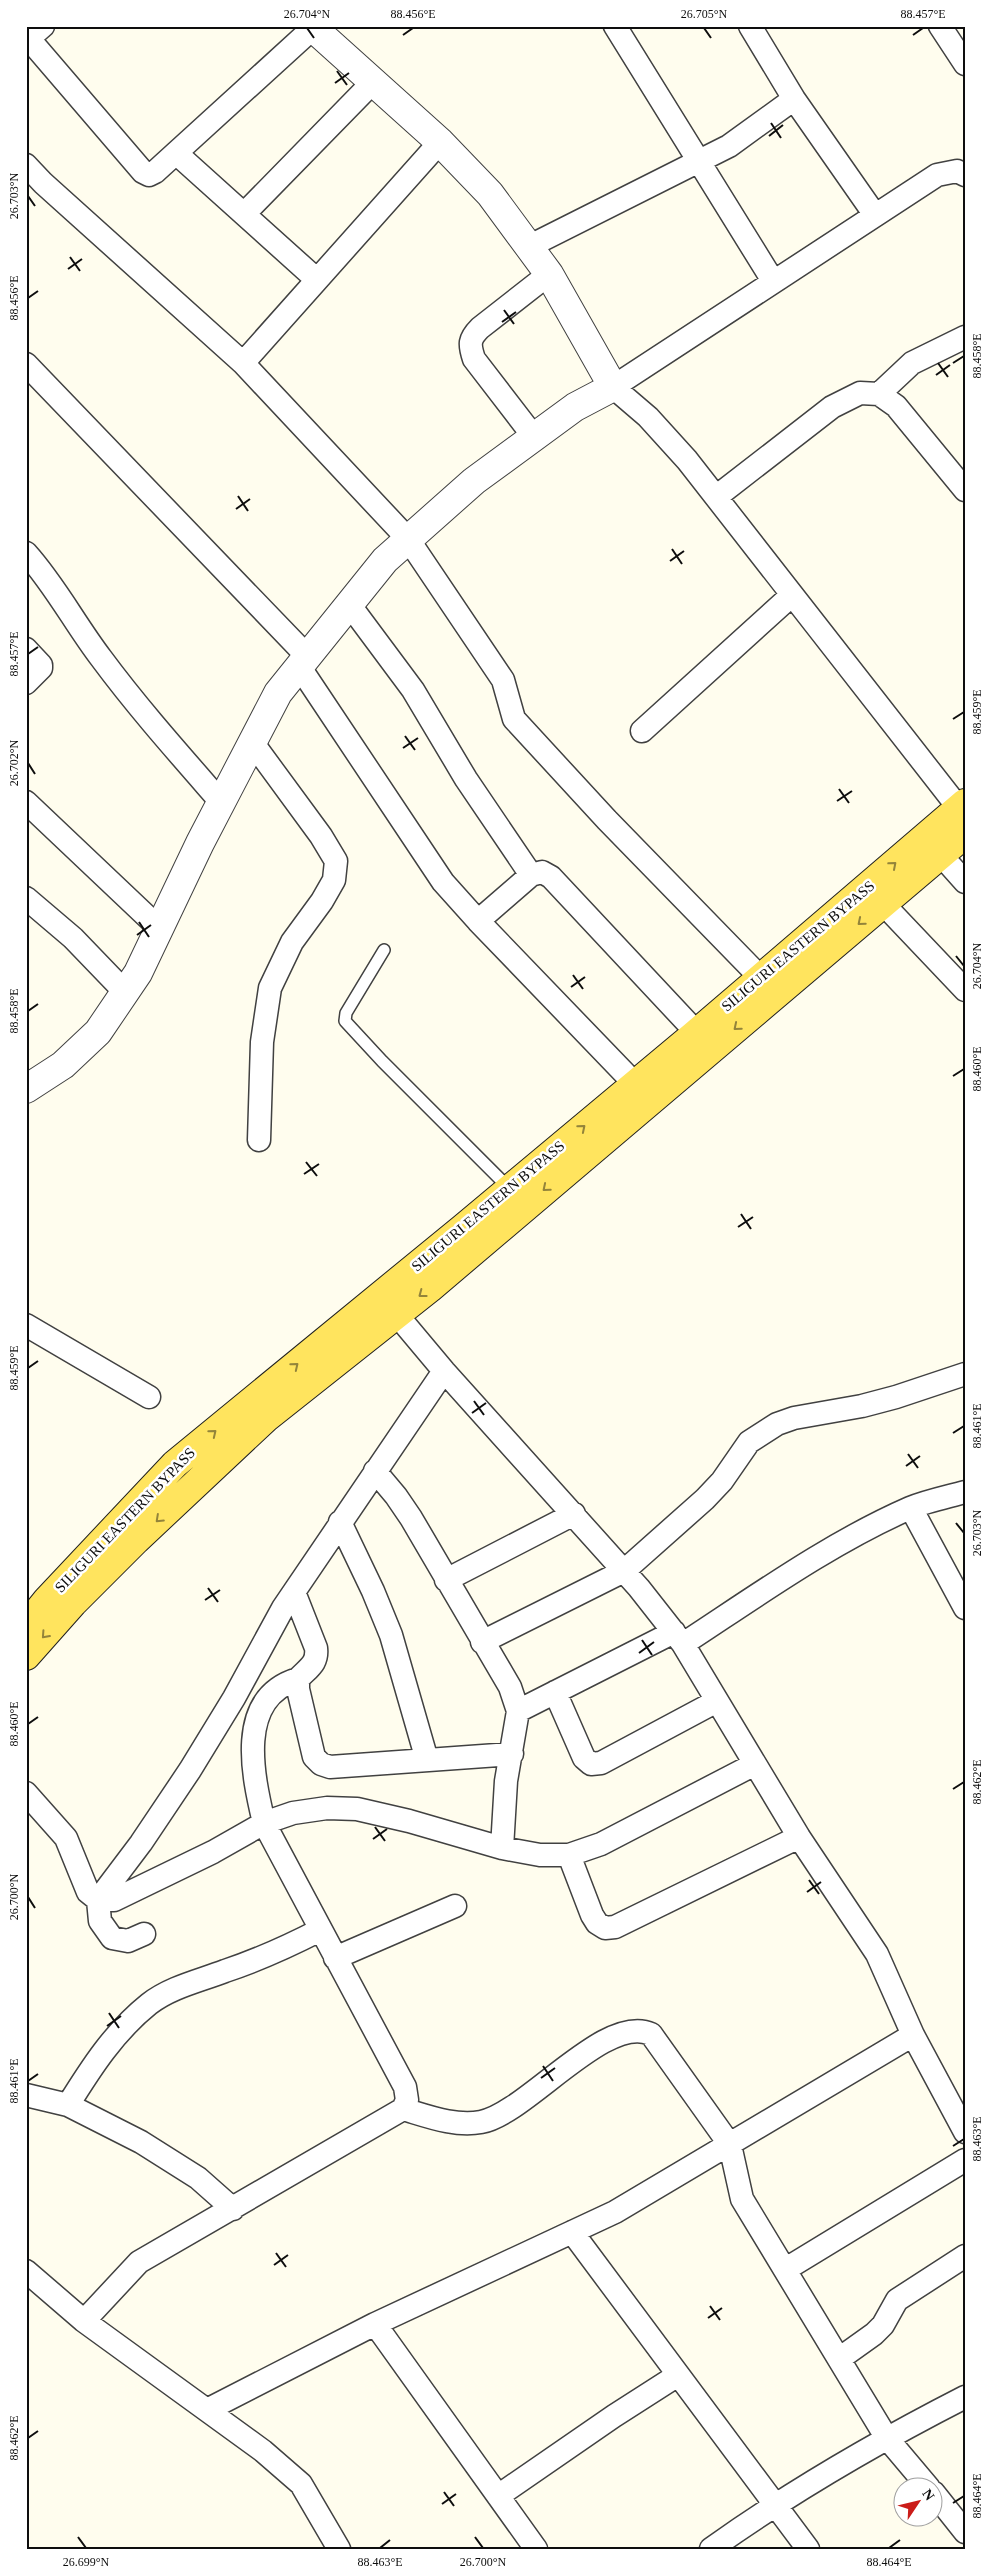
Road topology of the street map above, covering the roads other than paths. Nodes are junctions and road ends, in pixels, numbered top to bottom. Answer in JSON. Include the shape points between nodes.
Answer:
{"nodes":[{"id":1,"x":615,"y":26,"type":"edge"},
{"id":2,"x":750,"y":26,"type":"edge"},
{"id":3,"x":940,"y":26,"type":"edge"},
{"id":4,"x":312,"y":27,"type":"edge"},
{"id":5,"x":33,"y":35,"type":"edge"},
{"id":6,"x":965,"y":64,"type":"edge"},
{"id":7,"x":374,"y":81,"type":"junction"},
{"id":8,"x":794,"y":99,"type":"junction"},
{"id":9,"x":440,"y":142,"type":"junction"},
{"id":10,"x":176,"y":153,"type":"junction"},
{"id":11,"x":698,"y":162,"type":"junction"},
{"id":12,"x":26,"y":165,"type":"edge"},
{"id":13,"x":965,"y":175,"type":"edge"},
{"id":14,"x":244,"y":214,"type":"junction"},
{"id":15,"x":875,"y":215,"type":"junction"},
{"id":16,"x":528,"y":247,"type":"junction"},
{"id":17,"x":548,"y":274,"type":"junction"},
{"id":18,"x":316,"y":279,"type":"junction"},
{"id":19,"x":773,"y":281,"type":"junction"},
{"id":20,"x":965,"y":337,"type":"edge"},
{"id":21,"x":242,"y":363,"type":"junction"},
{"id":22,"x":26,"y":364,"type":"edge"},
{"id":23,"x":613,"y":388,"type":"junction"},
{"id":24,"x":879,"y":394,"type":"junction"},
{"id":25,"x":534,"y":437,"type":"junction"},
{"id":26,"x":965,"y":490,"type":"edge"},
{"id":27,"x":716,"y":497,"type":"junction"},
{"id":28,"x":408,"y":539,"type":"junction"},
{"id":29,"x":26,"y":553,"type":"edge"},
{"id":30,"x":792,"y":595,"type":"junction"},
{"id":31,"x":349,"y":604,"type":"junction"},
{"id":32,"x":26,"y":649,"type":"edge"},
{"id":33,"x":303,"y":661,"type":"junction"},
{"id":34,"x":26,"y":683,"type":"edge"},
{"id":35,"x":642,"y":731,"type":"dead end"},
{"id":36,"x":252,"y":742,"type":"junction"},
{"id":37,"x":26,"y":802,"type":"edge"},
{"id":38,"x":221,"y":802,"type":"junction"},
{"id":39,"x":963,"y":815,"type":"edge"},
{"id":40,"x":940,"y":854,"type":"junction"},
{"id":41,"x":531,"y":875,"type":"junction"},
{"id":42,"x":965,"y":882,"type":"edge"},
{"id":43,"x":875,"y":896,"type":"junction"},
{"id":44,"x":26,"y":898,"type":"edge"},
{"id":45,"x":478,"y":921,"type":"junction"},
{"id":46,"x":159,"y":928,"type":"junction"},
{"id":47,"x":384,"y":950,"type":"dead end"},
{"id":48,"x":761,"y":978,"type":"junction"},
{"id":49,"x":965,"y":990,"type":"edge"},
{"id":50,"x":125,"y":992,"type":"junction"},
{"id":51,"x":697,"y":1033,"type":"junction"},
{"id":52,"x":634,"y":1083,"type":"junction"},
{"id":53,"x":26,"y":1089,"type":"edge"},
{"id":54,"x":259,"y":1140,"type":"dead end"},
{"id":55,"x":510,"y":1189,"type":"junction"},
{"id":56,"x":388,"y":1304,"type":"junction"},
{"id":57,"x":26,"y":1325,"type":"edge"},
{"id":58,"x":444,"y":1371,"type":"junction"},
{"id":59,"x":965,"y":1374,"type":"edge"},
{"id":60,"x":150,"y":1397,"type":"dead end"},
{"id":61,"x":262,"y":1408,"type":"junction"},
{"id":62,"x":375,"y":1471,"type":"junction"},
{"id":63,"x":965,"y":1492,"type":"edge"},
{"id":64,"x":911,"y":1508,"type":"junction"},
{"id":65,"x":574,"y":1514,"type":"junction"},
{"id":66,"x":340,"y":1522,"type":"junction"},
{"id":67,"x":624,"y":1570,"type":"junction"},
{"id":68,"x":446,"y":1580,"type":"junction"},
{"id":69,"x":294,"y":1592,"type":"junction"},
{"id":70,"x":965,"y":1608,"type":"edge"},
{"id":71,"x":26,"y":1626,"type":"edge"},
{"id":72,"x":678,"y":1638,"type":"junction"},
{"id":73,"x":482,"y":1642,"type":"junction"},
{"id":74,"x":26,"y":1656,"type":"edge"},
{"id":75,"x":298,"y":1679,"type":"junction"},
{"id":76,"x":555,"y":1692,"type":"junction"},
{"id":77,"x":717,"y":1701,"type":"junction"},
{"id":78,"x":518,"y":1711,"type":"junction"},
{"id":79,"x":512,"y":1754,"type":"junction"},
{"id":80,"x":427,"y":1760,"type":"junction"},
{"id":81,"x":755,"y":1764,"type":"junction"},
{"id":82,"x":26,"y":1793,"type":"edge"},
{"id":83,"x":264,"y":1824,"type":"junction"},
{"id":84,"x":799,"y":1837,"type":"junction"},
{"id":85,"x":502,"y":1848,"type":"junction"},
{"id":86,"x":569,"y":1855,"type":"junction"},
{"id":87,"x":98,"y":1900,"type":"junction"},
{"id":88,"x":455,"y":1906,"type":"dead end"},
{"id":89,"x":320,"y":1930,"type":"junction"},
{"id":90,"x":144,"y":1934,"type":"dead end"},
{"id":91,"x":335,"y":1958,"type":"junction"},
{"id":92,"x":913,"y":2035,"type":"junction"},
{"id":93,"x":45,"y":2099,"type":"edge"},
{"id":94,"x":403,"y":2109,"type":"junction"},
{"id":95,"x":965,"y":2132,"type":"edge"},
{"id":96,"x":730,"y":2145,"type":"junction"},
{"id":97,"x":965,"y":2160,"type":"edge"},
{"id":98,"x":233,"y":2210,"type":"junction"},
{"id":99,"x":572,"y":2232,"type":"junction"},
{"id":100,"x":965,"y":2256,"type":"edge"},
{"id":101,"x":786,"y":2269,"type":"junction"},
{"id":102,"x":26,"y":2271,"type":"edge"},
{"id":103,"x":84,"y":2320,"type":"junction"},
{"id":104,"x":375,"y":2324,"type":"junction"},
{"id":105,"x":839,"y":2359,"type":"junction"},
{"id":106,"x":678,"y":2375,"type":"junction"},
{"id":107,"x":965,"y":2396,"type":"edge"},
{"id":108,"x":207,"y":2410,"type":"junction"},
{"id":109,"x":886,"y":2438,"type":"junction"},
{"id":110,"x":920,"y":2478,"type":"edge"},
{"id":111,"x":498,"y":2496,"type":"junction"},
{"id":112,"x":774,"y":2504,"type":"junction"},
{"id":113,"x":944,"y":2506,"type":"edge"},
{"id":114,"x":965,"y":2532,"type":"edge"},
{"id":115,"x":339,"y":2549,"type":"edge"},
{"id":116,"x":536,"y":2549,"type":"edge"},
{"id":117,"x":711,"y":2549,"type":"edge"},
{"id":118,"x":808,"y":2549,"type":"edge"}],
"edges":[{"from":1,"to":11,"type":"street"},
{"from":2,"to":8,"type":"street"},
{"from":3,"to":6,"type":"street"},
{"from":4,"to":7,"type":"street"},
{"from":4,"to":10,"type":"street"},
{"from":5,"to":10,"type":"street","via":[[143,172],[149,175],[156,172]]},
{"from":7,"to":9,"type":"street"},
{"from":7,"to":14,"type":"street"},
{"from":8,"to":11,"type":"street","via":[[730,146]]},
{"from":8,"to":15,"type":"street"},
{"from":9,"to":16,"type":"street","via":[[490,194]]},
{"from":9,"to":18,"type":"street"},
{"from":10,"to":14,"type":"street"},
{"from":11,"to":16,"type":"street"},
{"from":11,"to":19,"type":"street"},
{"from":12,"to":21,"type":"street"},
{"from":13,"to":15,"type":"street","via":[[957,170],[937,175]]},
{"from":14,"to":18,"type":"street"},
{"from":15,"to":19,"type":"street"},
{"from":16,"to":17,"type":"street"},
{"from":17,"to":23,"type":"street"},
{"from":17,"to":25,"type":"street","via":[[480,328],[469,345],[474,359]]},
{"from":18,"to":21,"type":"street"},
{"from":19,"to":23,"type":"street"},
{"from":20,"to":24,"type":"street","via":[[912,363]]},
{"from":21,"to":28,"type":"street"},
{"from":22,"to":33,"type":"street"},
{"from":23,"to":25,"type":"street","via":[[575,407]]},
{"from":23,"to":27,"type":"street","via":[[648,417]]},
{"from":24,"to":26,"type":"street","via":[[896,406]]},
{"from":24,"to":27,"type":"street","via":[[860,393],[832,407]]},
{"from":25,"to":28,"type":"street","via":[[474,481]]},
{"from":27,"to":30,"type":"street"},
{"from":28,"to":31,"type":"street","via":[[385,560]]},
{"from":28,"to":48,"type":"street","via":[[503,680],[514,719]]},
{"from":29,"to":38,"type":"street","via":[[46,576],[130,698]]},
{"from":30,"to":35,"type":"street"},
{"from":30,"to":39,"type":"street"},
{"from":31,"to":33,"type":"street"},
{"from":31,"to":41,"type":"street","via":[[413,690],[466,779]]},
{"from":32,"to":34,"type":"street","via":[[41,665]]},
{"from":33,"to":36,"type":"street","via":[[278,693]]},
{"from":33,"to":45,"type":"street","via":[[438,875]]},
{"from":36,"to":38,"type":"street"},
{"from":36,"to":54,"type":"street","via":[[336,861],[334,880],[292,942],[270,988],[262,1042]]},
{"from":37,"to":46,"type":"street"},
{"from":38,"to":46,"type":"street"},
{"from":39,"to":40,"type":"main road","name":"SILIGURI EASTERN BYPASS"},
{"from":43,"to":39,"type":"main road","name":"SILIGURI EASTERN BYPASS","one_way":true},
{"from":40,"to":42,"type":"street"},
{"from":40,"to":43,"type":"main road","name":"SILIGURI EASTERN BYPASS"},
{"from":41,"to":45,"type":"street"},
{"from":41,"to":51,"type":"street","via":[[542,872],[551,877]]},
{"from":43,"to":48,"type":"main road","name":"SILIGURI EASTERN BYPASS"},
{"from":43,"to":49,"type":"street"},
{"from":43,"to":56,"type":"main road","name":"SILIGURI EASTERN BYPASS","one_way":true,"via":[[430,1288]]},
{"from":44,"to":50,"type":"street","via":[[73,938]]},
{"from":45,"to":52,"type":"street"},
{"from":46,"to":50,"type":"street","via":[[138,974]]},
{"from":47,"to":55,"type":"lane","via":[[346,1013],[345,1021]]},
{"from":48,"to":51,"type":"main road","name":"SILIGURI EASTERN BYPASS"},
{"from":50,"to":53,"type":"street","via":[[98,1032],[63,1065]]},
{"from":51,"to":52,"type":"main road","name":"SILIGURI EASTERN BYPASS"},
{"from":55,"to":52,"type":"main road","name":"SILIGURI EASTERN BYPASS","one_way":true},
{"from":55,"to":56,"type":"main road","name":"SILIGURI EASTERN BYPASS"},
{"from":56,"to":58,"type":"street"},
{"from":56,"to":61,"type":"main road","name":"SILIGURI EASTERN BYPASS"},
{"from":57,"to":60,"type":"street"},
{"from":58,"to":62,"type":"street"},
{"from":58,"to":65,"type":"street"},
{"from":59,"to":67,"type":"street","via":[[887,1400],[777,1424],[749,1442],[705,1499]]},
{"from":71,"to":61,"type":"main road","name":"SILIGURI EASTERN BYPASS","one_way":true,"via":[[175,1464]]},
{"from":61,"to":74,"type":"main road","name":"SILIGURI EASTERN BYPASS","one_way":true,"via":[[194,1486],[80,1596]]},
{"from":62,"to":66,"type":"street"},
{"from":62,"to":68,"type":"street","via":[[401,1503]]},
{"from":63,"to":64,"type":"street"},
{"from":64,"to":70,"type":"street"},
{"from":64,"to":72,"type":"street"},
{"from":65,"to":67,"type":"street"},
{"from":65,"to":68,"type":"street"},
{"from":66,"to":69,"type":"street"},
{"from":66,"to":80,"type":"street","via":[[391,1634]]},
{"from":67,"to":72,"type":"street"},
{"from":67,"to":73,"type":"street"},
{"from":68,"to":73,"type":"street"},
{"from":69,"to":75,"type":"street","via":[[317,1658]]},
{"from":69,"to":87,"type":"street","via":[[190,1770]]},
{"from":72,"to":76,"type":"street"},
{"from":72,"to":77,"type":"street"},
{"from":73,"to":78,"type":"street","via":[[510,1687]]},
{"from":75,"to":80,"type":"street","via":[[313,1752],[321,1764],[330,1767]]},
{"from":75,"to":83,"type":"street","via":[[277,1687],[263,1707],[252,1741],[254,1777]]},
{"from":76,"to":77,"type":"street","via":[[584,1758],[591,1764],[601,1763]]},
{"from":76,"to":78,"type":"street"},
{"from":77,"to":81,"type":"street"},
{"from":78,"to":79,"type":"street"},
{"from":79,"to":80,"type":"street"},
{"from":79,"to":85,"type":"street","via":[[506,1781]]},
{"from":81,"to":84,"type":"street"},
{"from":81,"to":86,"type":"street","via":[[601,1844]]},
{"from":82,"to":87,"type":"street","via":[[66,1838],[88,1892]]},
{"from":83,"to":85,"type":"street","via":[[292,1813],[327,1808],[357,1809]]},
{"from":83,"to":87,"type":"street","via":[[114,1900]]},
{"from":83,"to":89,"type":"street"},
{"from":84,"to":86,"type":"street","via":[[616,1927],[605,1928],[596,1923],[592,1915]]},
{"from":84,"to":92,"type":"street","via":[[877,1954]]},
{"from":85,"to":86,"type":"street","via":[[540,1855]]},
{"from":87,"to":90,"type":"street","via":[[100,1921],[112,1938],[128,1941]]},
{"from":88,"to":91,"type":"street"},
{"from":89,"to":91,"type":"street"},
{"from":89,"to":93,"type":"street","via":[[280,1950],[181,1986],[150,2003],[94,2062]]},
{"from":91,"to":94,"type":"street","via":[[405,2087],[407,2100]]},
{"from":92,"to":95,"type":"street"},
{"from":92,"to":96,"type":"street"},
{"from":93,"to":98,"type":"street","via":[[141,2142],[198,2178]]},
{"from":94,"to":96,"type":"street","via":[[464,2124],[483,2122],[505,2111],[612,2037],[642,2030],[651,2034]]},
{"from":94,"to":98,"type":"street"},
{"from":96,"to":99,"type":"street","via":[[615,2212]]},
{"from":96,"to":101,"type":"street","via":[[742,2199]]},
{"from":97,"to":101,"type":"street"},
{"from":98,"to":103,"type":"street","via":[[139,2262]]},
{"from":99,"to":104,"type":"street"},
{"from":99,"to":106,"type":"street"},
{"from":100,"to":105,"type":"street","via":[[898,2300],[883,2325]]},
{"from":101,"to":105,"type":"street"},
{"from":102,"to":103,"type":"street"},
{"from":103,"to":108,"type":"street"},
{"from":104,"to":108,"type":"street"},
{"from":104,"to":111,"type":"street"},
{"from":105,"to":109,"type":"street"},
{"from":106,"to":111,"type":"street"},
{"from":106,"to":112,"type":"street"},
{"from":107,"to":109,"type":"street"},
{"from":108,"to":115,"type":"street","via":[[301,2484]]},
{"from":109,"to":110,"type":"street"},
{"from":109,"to":112,"type":"street"},
{"from":111,"to":116,"type":"street"},
{"from":112,"to":117,"type":"street"},
{"from":112,"to":118,"type":"street"},
{"from":113,"to":114,"type":"street"}]}
